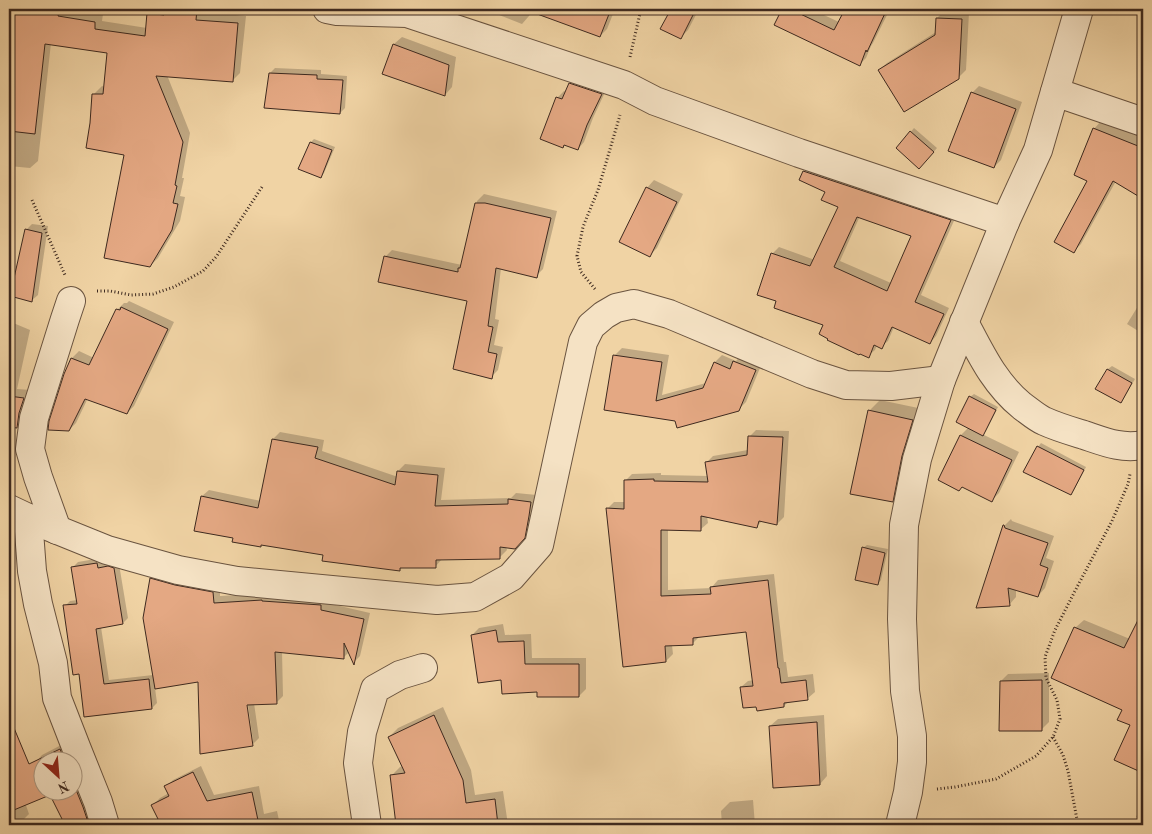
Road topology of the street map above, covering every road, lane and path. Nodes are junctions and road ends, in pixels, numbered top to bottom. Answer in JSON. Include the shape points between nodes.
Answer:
{"nodes":[{"id":1,"x":327,"y":9,"type":"edge"},
{"id":2,"x":641,"y":9,"type":"edge"},
{"id":3,"x":1079,"y":9,"type":"edge"},
{"id":4,"x":626,"y":86,"type":"junction"},
{"id":5,"x":1055,"y":92,"type":"junction"},
{"id":6,"x":1143,"y":122,"type":"edge"},
{"id":7,"x":262,"y":187,"type":"dead end"},
{"id":8,"x":32,"y":200,"type":"dead end"},
{"id":9,"x":1005,"y":222,"type":"junction"},
{"id":10,"x":73,"y":300,"type":"junction"},
{"id":11,"x":616,"y":308,"type":"junction"},
{"id":12,"x":964,"y":322,"type":"junction"},
{"id":13,"x":941,"y":380,"type":"junction"},
{"id":14,"x":1140,"y":446,"type":"edge"},
{"id":15,"x":19,"y":514,"type":"edge"},
{"id":16,"x":57,"y":530,"type":"junction"},
{"id":17,"x":423,"y":668,"type":"dead end"},
{"id":18,"x":1053,"y":738,"type":"junction"},
{"id":19,"x":908,"y":792,"type":"junction"},
{"id":20,"x":106,"y":825,"type":"edge"},
{"id":21,"x":367,"y":825,"type":"edge"},
{"id":22,"x":900,"y":825,"type":"edge"},
{"id":23,"x":1078,"y":825,"type":"edge"}],
"edges":[{"from":1,"to":4,"type":"street","via":[[406,13]]},
{"from":2,"to":4,"type":"path"},
{"from":3,"to":5,"type":"street"},
{"from":4,"to":9,"type":"street","via":[[655,101],[799,153]]},
{"from":4,"to":11,"type":"path","via":[[616,132],[583,226],[577,256],[581,272]]},
{"from":5,"to":6,"type":"street"},
{"from":5,"to":9,"type":"street","via":[[1038,150]]},
{"from":7,"to":10,"type":"path","via":[[204,271],[153,294],[96,291],[85,292]]},
{"from":8,"to":10,"type":"path"},
{"from":9,"to":12,"type":"street"},
{"from":10,"to":16,"type":"street","via":[[64,319],[34,418],[30,449]]},
{"from":11,"to":13,"type":"street","via":[[634,304],[669,314],[812,374],[846,384],[891,386]]},
{"from":11,"to":16,"type":"street","via":[[591,326],[583,342],[539,545],[511,577],[475,597],[437,600],[237,581],[178,570],[107,550]]},
{"from":12,"to":13,"type":"street"},
{"from":12,"to":14,"type":"street","via":[[999,383],[1029,411],[1044,421],[1114,445]]},
{"from":13,"to":19,"type":"street","via":[[916,459],[904,525],[902,619],[905,690],[912,736]]},
{"from":14,"to":18,"type":"path","via":[[1112,521],[1055,630],[1045,657],[1046,678],[1057,700],[1060,719]]},
{"from":15,"to":16,"type":"street"},
{"from":15,"to":20,"type":"street","via":[[58,698]]},
{"from":17,"to":21,"type":"street","via":[[400,675],[375,689],[362,732],[358,763]]},
{"from":18,"to":19,"type":"path","via":[[1036,756],[996,780]]},
{"from":18,"to":23,"type":"path","via":[[1068,771]]},
{"from":19,"to":22,"type":"street"}]}
